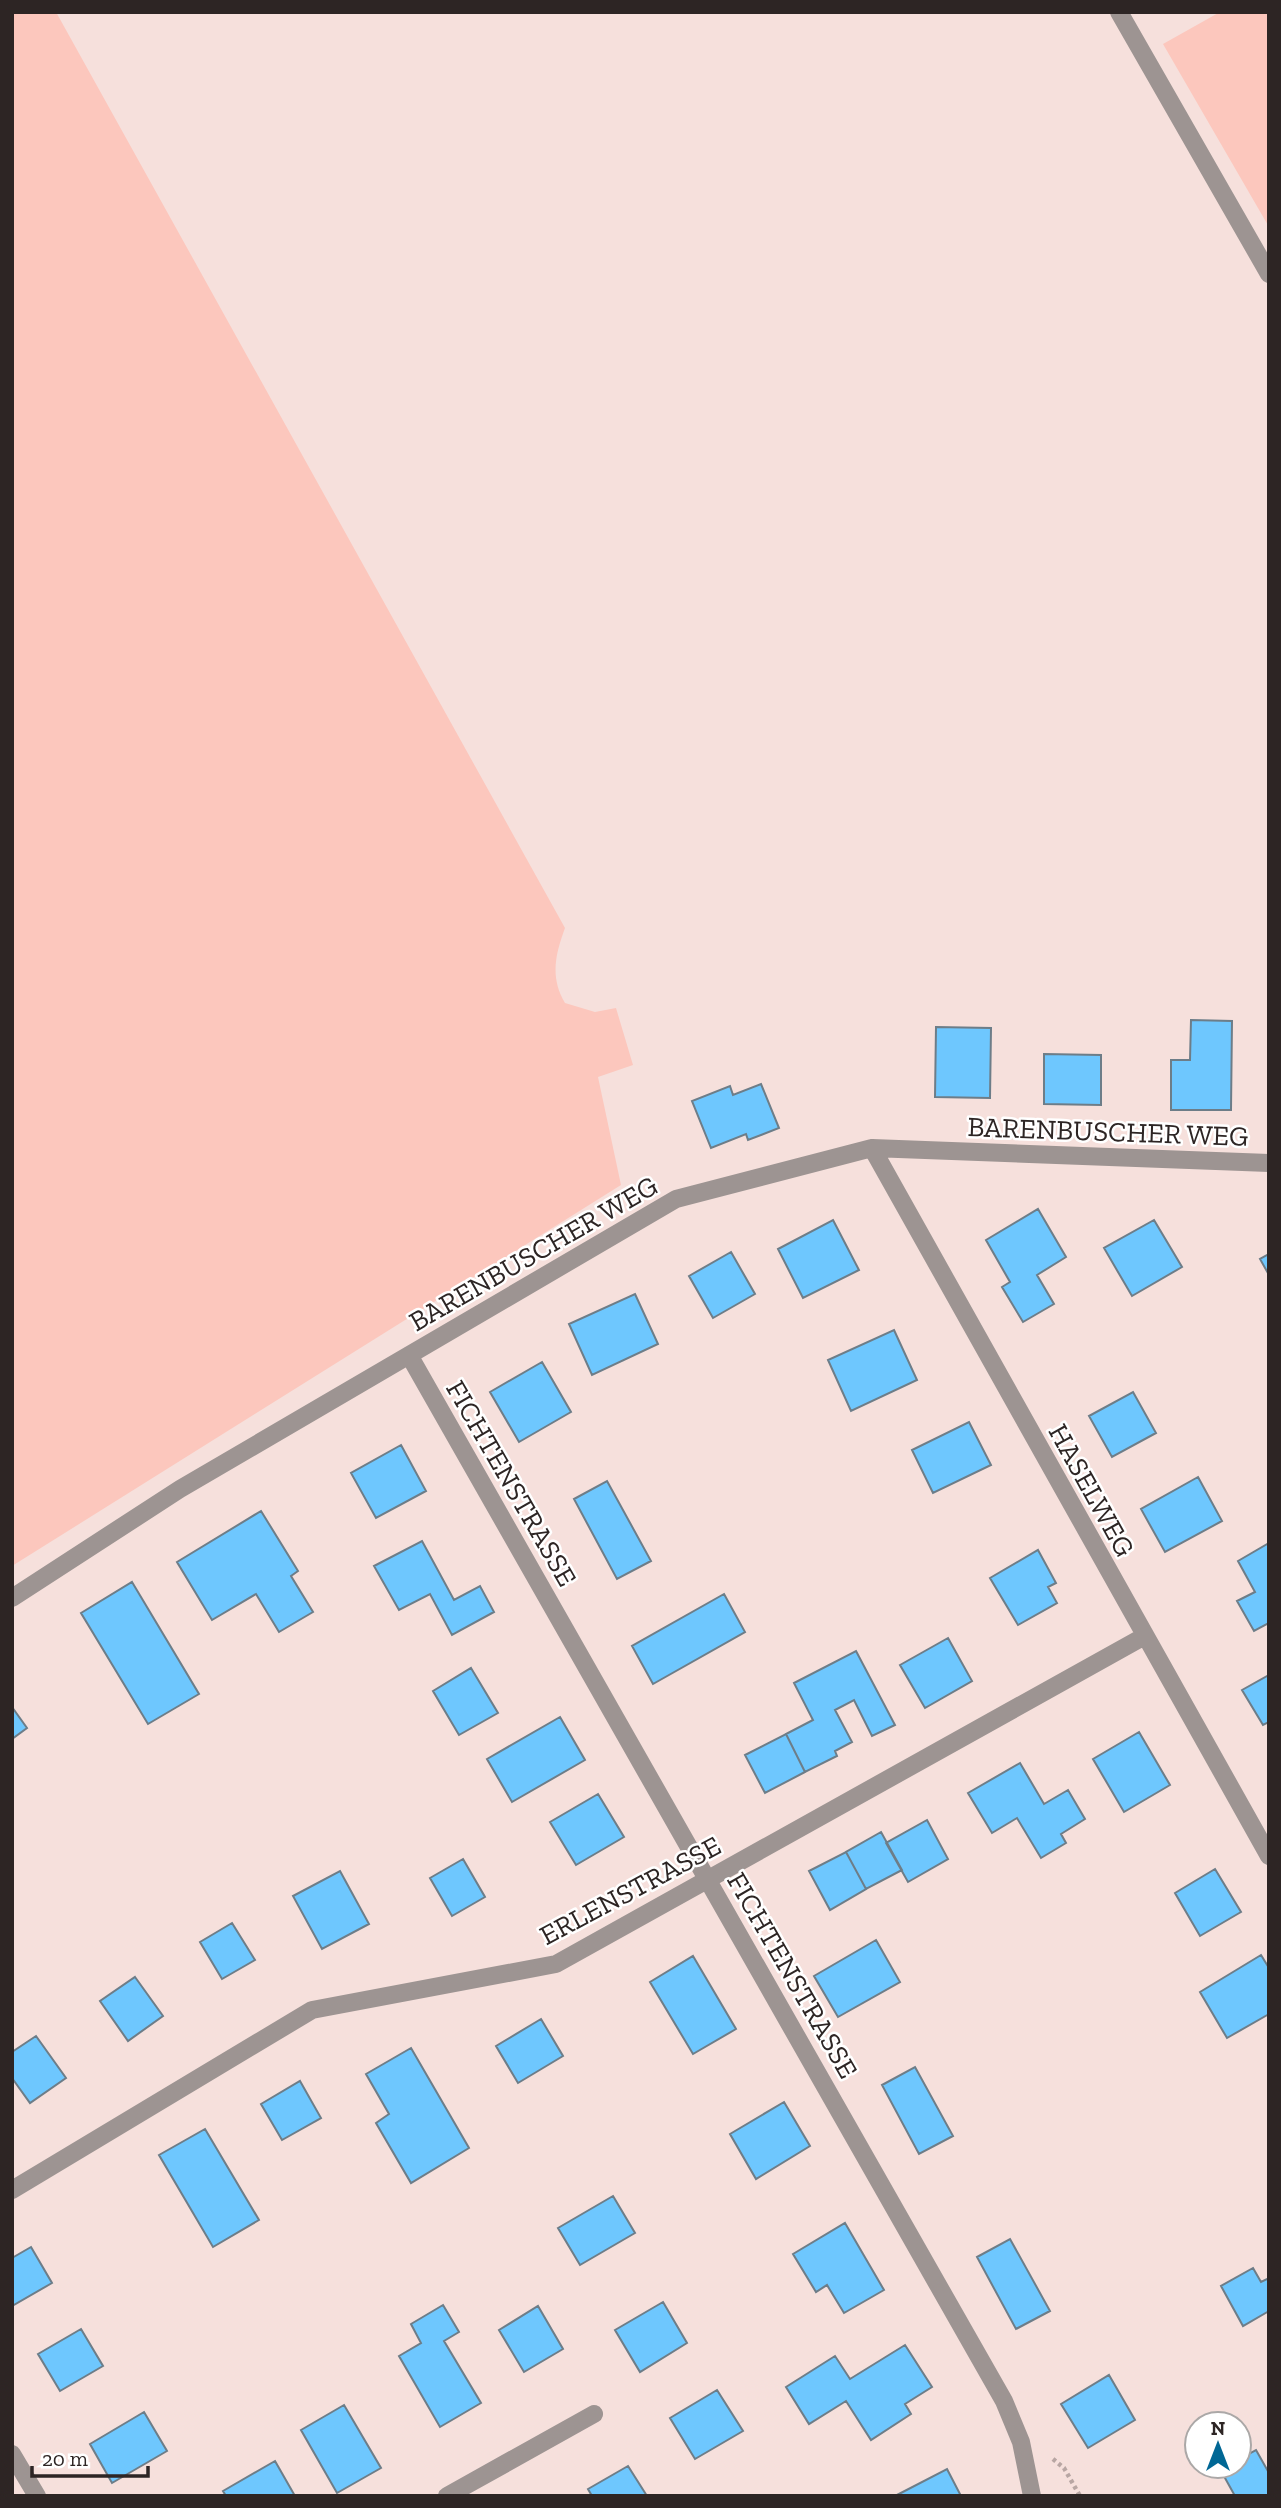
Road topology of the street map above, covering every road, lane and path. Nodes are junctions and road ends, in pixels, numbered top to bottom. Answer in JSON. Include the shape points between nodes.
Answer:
{"nodes":[{"id":1,"x":1119,"y":12,"type":"edge"},
{"id":2,"x":1269,"y":274,"type":"edge"},
{"id":3,"x":872,"y":1148,"type":"junction"},
{"id":4,"x":1269,"y":1163,"type":"edge"},
{"id":5,"x":409,"y":1355,"type":"junction"},
{"id":6,"x":12,"y":1598,"type":"edge"},
{"id":7,"x":1143,"y":1637,"type":"junction"},
{"id":8,"x":1269,"y":1856,"type":"edge"},
{"id":9,"x":708,"y":1879,"type":"junction"},
{"id":10,"x":12,"y":2190,"type":"edge"},
{"id":11,"x":594,"y":2414,"type":"dead end"},
{"id":12,"x":12,"y":2454,"type":"edge"},
{"id":13,"x":37,"y":2496,"type":"edge"},
{"id":14,"x":447,"y":2496,"type":"edge"},
{"id":15,"x":1032,"y":2496,"type":"edge"}],
"edges":[{"from":1,"to":2,"type":"street"},
{"from":3,"to":4,"type":"street","name":"BARENBUSCHER WEG"},
{"from":3,"to":5,"type":"street","name":"BARENBUSCHER WEG","via":[[676,1199]]},
{"from":3,"to":7,"type":"street","name":"HASELWEG"},
{"from":5,"to":6,"type":"street","name":"BARENBUSCHER WEG","via":[[180,1489]]},
{"from":5,"to":9,"type":"street","name":"FICHTENSTRASSE"},
{"from":7,"to":8,"type":"street","name":"HASELWEG"},
{"from":7,"to":9,"type":"street","name":"ERLENSTRASSE"},
{"from":9,"to":10,"type":"street","name":"ERLENSTRASSE","via":[[556,1964],[312,2010]]},
{"from":9,"to":15,"type":"street","name":"FICHTENSTRASSE","via":[[1004,2401],[1021,2442]]},
{"from":11,"to":14,"type":"street"},
{"from":12,"to":13,"type":"street"}]}
